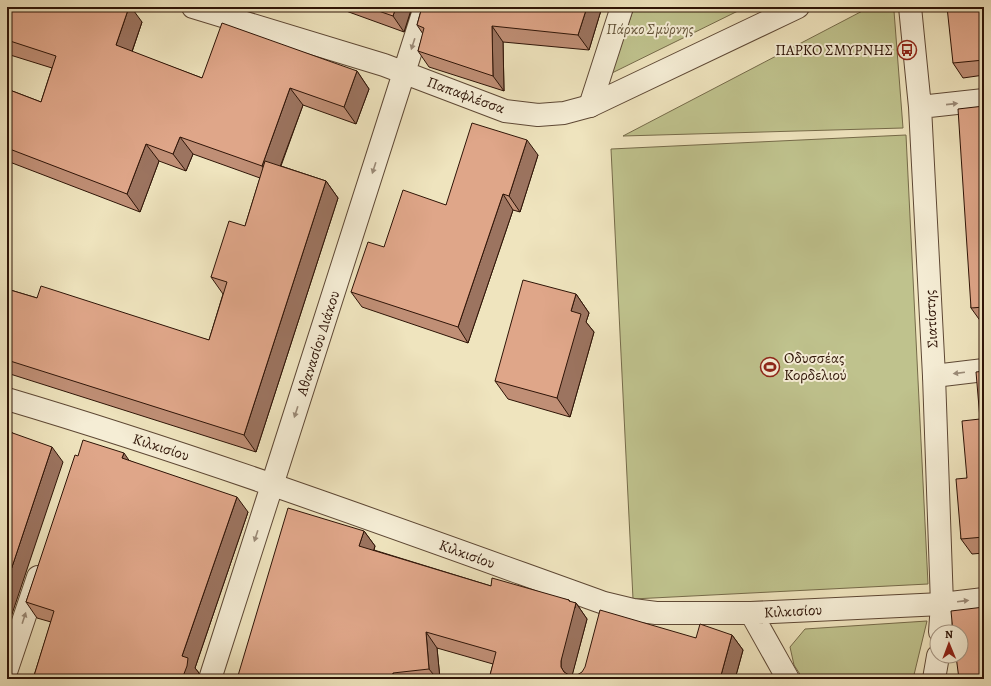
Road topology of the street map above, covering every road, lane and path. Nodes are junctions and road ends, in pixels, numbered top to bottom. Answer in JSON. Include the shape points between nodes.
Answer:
{"nodes":[{"id":1,"x":193,"y":7,"type":"edge"},
{"id":2,"x":425,"y":7,"type":"edge"},
{"id":3,"x":622,"y":7,"type":"edge"},
{"id":4,"x":798,"y":7,"type":"edge"},
{"id":5,"x":910,"y":7,"type":"edge"},
{"id":6,"x":404,"y":73,"type":"junction"},
{"id":7,"x":984,"y":100,"type":"edge"},
{"id":8,"x":590,"y":106,"type":"junction"},
{"id":9,"x":920,"y":107,"type":"junction"},
{"id":10,"x":984,"y":370,"type":"edge"},
{"id":11,"x":934,"y":376,"type":"junction"},
{"id":12,"x":7,"y":399,"type":"edge"},
{"id":13,"x":89,"y":423,"type":"junction"},
{"id":14,"x":81,"y":446,"type":"edge"},
{"id":15,"x":273,"y":484,"type":"junction"},
{"id":16,"x":44,"y":557,"type":"edge"},
{"id":17,"x":984,"y":599,"type":"edge"},
{"id":18,"x":604,"y":603,"type":"junction"},
{"id":19,"x":942,"y":604,"type":"junction"},
{"id":20,"x":751,"y":613,"type":"junction"},
{"id":21,"x":941,"y":624,"type":"edge"},
{"id":22,"x":598,"y":626,"type":"edge"},
{"id":23,"x":937,"y":664,"type":"edge"},
{"id":24,"x":7,"y":669,"type":"edge"},
{"id":25,"x":210,"y":679,"type":"edge"},
{"id":26,"x":788,"y":679,"type":"edge"},
{"id":27,"x":934,"y":679,"type":"edge"}],
"edges":[{"from":1,"to":6,"type":"street","name":"Παπαφλέσσα"},
{"from":2,"to":6,"type":"street","name":"Αθανασίου Διάκου","one_way":true},
{"from":3,"to":8,"type":"street"},
{"from":4,"to":8,"type":"street","name":"Παπαφλέσσα"},
{"from":5,"to":9,"type":"street","name":"Σιατίστης"},
{"from":6,"to":8,"type":"street","name":"Παπαφλέσσα","via":[[506,111],[564,113]]},
{"from":6,"to":15,"type":"street","name":"Αθανασίου Διάκου","one_way":true},
{"from":9,"to":7,"type":"street","one_way":true},
{"from":9,"to":11,"type":"street","name":"Σιατίστης"},
{"from":10,"to":11,"type":"street","one_way":true},
{"from":11,"to":19,"type":"street","name":"Σιατίστης"},
{"from":12,"to":13,"type":"street","name":"Κιλκισίου"},
{"from":13,"to":14,"type":"street"},
{"from":13,"to":15,"type":"street","name":"Κιλκισίου"},
{"from":15,"to":18,"type":"street","name":"Κιλκισίου"},
{"from":15,"to":25,"type":"street","name":"Αθανασίου Διάκου","one_way":true},
{"from":24,"to":16,"type":"street","one_way":true},
{"from":19,"to":17,"type":"street","name":"Κιλκισίου","one_way":true},
{"from":18,"to":20,"type":"street","name":"Κιλκισίου","via":[[656,613]]},
{"from":18,"to":22,"type":"street"},
{"from":19,"to":20,"type":"street","name":"Κιλκισίου"},
{"from":19,"to":21,"type":"street","name":"Σιατίστης"},
{"from":20,"to":26,"type":"street"},
{"from":23,"to":27,"type":"street"}]}
